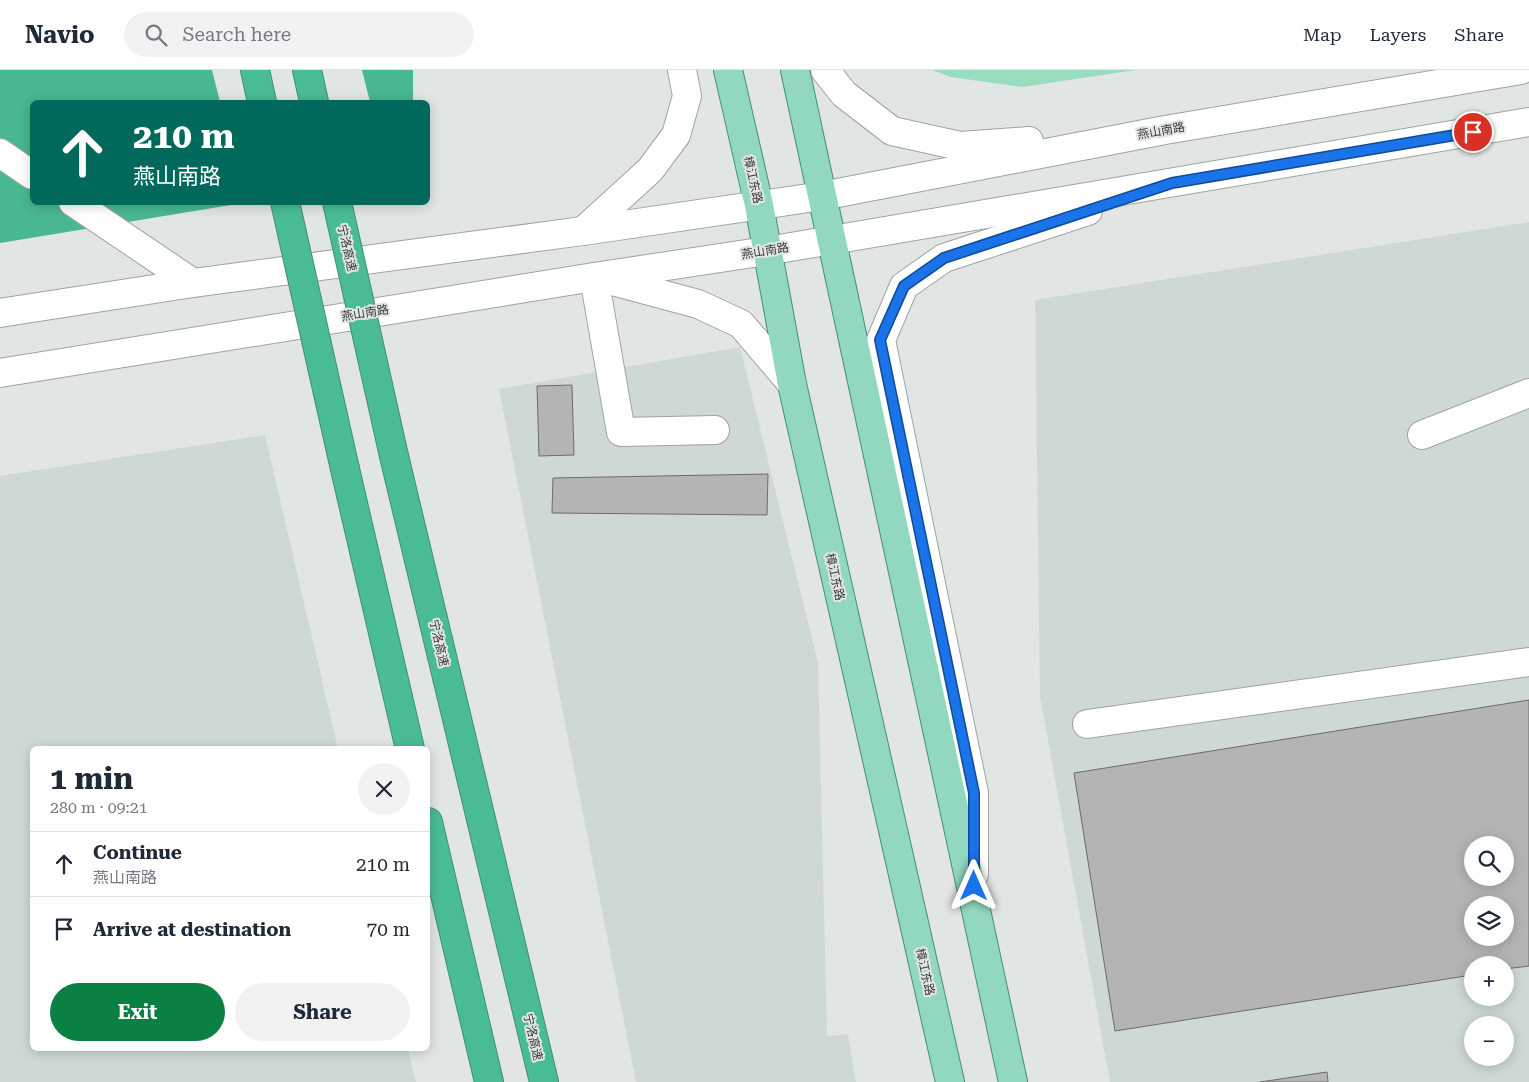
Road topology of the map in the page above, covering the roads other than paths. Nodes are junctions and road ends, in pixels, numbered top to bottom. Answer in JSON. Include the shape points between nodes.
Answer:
{"nodes":[{"id":1,"x":255,"y":70,"type":"edge"},
{"id":2,"x":307,"y":70,"type":"edge"},
{"id":3,"x":682,"y":70,"type":"edge"},
{"id":4,"x":728,"y":70,"type":"edge"},
{"id":5,"x":795,"y":70,"type":"edge"},
{"id":6,"x":825,"y":70,"type":"edge"},
{"id":7,"x":1521,"y":70,"type":"edge"},
{"id":8,"x":262,"y":100,"type":"edge"},
{"id":9,"x":314,"y":100,"type":"edge"},
{"id":10,"x":1529,"y":122,"type":"edge"},
{"id":11,"x":1165,"y":130,"type":"junction"},
{"id":12,"x":0,"y":153,"type":"edge"},
{"id":13,"x":30,"y":174,"type":"edge"},
{"id":14,"x":1172,"y":183,"type":"junction"},
{"id":15,"x":822,"y":196,"type":"junction"},
{"id":16,"x":77,"y":205,"type":"edge"},
{"id":17,"x":286,"y":205,"type":"edge"},
{"id":18,"x":338,"y":205,"type":"edge"},
{"id":19,"x":759,"y":205,"type":"junction"},
{"id":20,"x":583,"y":231,"type":"junction"},
{"id":21,"x":832,"y":240,"type":"junction"},
{"id":22,"x":767,"y":252,"type":"junction"},
{"id":23,"x":594,"y":276,"type":"junction"},
{"id":24,"x":193,"y":283,"type":"junction"},
{"id":25,"x":0,"y":314,"type":"edge"},
{"id":26,"x":0,"y":373,"type":"edge"},
{"id":27,"x":792,"y":384,"type":"junction"},
{"id":28,"x":1529,"y":393,"type":"edge"},
{"id":29,"x":715,"y":430,"type":"dead end"},
{"id":30,"x":1422,"y":435,"type":"dead end"},
{"id":31,"x":1529,"y":662,"type":"edge"},
{"id":32,"x":1087,"y":724,"type":"dead end"},
{"id":33,"x":409,"y":746,"type":"edge"},
{"id":34,"x":430,"y":831,"type":"edge"},
{"id":35,"x":974,"y":905,"type":"junction"},
{"id":36,"x":489,"y":1082,"type":"edge"},
{"id":37,"x":544,"y":1082,"type":"edge"},
{"id":38,"x":950,"y":1082,"type":"edge"},
{"id":39,"x":1014,"y":1082,"type":"edge"}],
"edges":[{"from":1,"to":8,"type":"highway"},
{"from":2,"to":9,"type":"highway"},
{"from":3,"to":20,"type":"main road","via":[[687,96],[676,135],[650,170]]},
{"from":4,"to":19,"type":"main road","name":"樟江东路"},
{"from":5,"to":15,"type":"main road"},
{"from":6,"to":11,"type":"main road","via":[[844,94],[892,131],[960,146]]},
{"from":7,"to":11,"type":"main road","name":"燕山南路"},
{"from":10,"to":14,"type":"main road","name":"燕山南路"},
{"from":11,"to":15,"type":"main road","name":"燕山南路"},
{"from":12,"to":13,"type":"main road"},
{"from":14,"to":21,"type":"main road","name":"燕山南路"},
{"from":14,"to":35,"type":"main road","via":[[944,258],[904,286],[880,340],[974,793]]},
{"from":15,"to":19,"type":"main road","name":"燕山南路"},
{"from":15,"to":21,"type":"main road"},
{"from":16,"to":24,"type":"main road"},
{"from":17,"to":33,"type":"highway","bridge":true},
{"from":18,"to":37,"type":"highway","name":"宁洛高速","bridge":true,"via":[[394,456]]},
{"from":19,"to":20,"type":"main road","name":"燕山南路"},
{"from":19,"to":22,"type":"main road","name":"樟江东路"},
{"from":20,"to":24,"type":"main road","name":"燕山南路"},
{"from":21,"to":22,"type":"main road","name":"燕山南路"},
{"from":21,"to":35,"type":"main road"},
{"from":22,"to":23,"type":"main road","name":"燕山南路"},
{"from":22,"to":27,"type":"main road","name":"樟江东路"},
{"from":23,"to":26,"type":"main road","name":"燕山南路"},
{"from":23,"to":27,"type":"main road","via":[[698,304],[741,324]]},
{"from":23,"to":29,"type":"main road","via":[[621,432]]},
{"from":24,"to":25,"type":"main road","name":"燕山南路"},
{"from":27,"to":38,"type":"main road","name":"樟江东路"},
{"from":28,"to":30,"type":"main road"},
{"from":31,"to":32,"type":"main road"},
{"from":34,"to":36,"type":"highway"},
{"from":35,"to":39,"type":"main road"}]}
